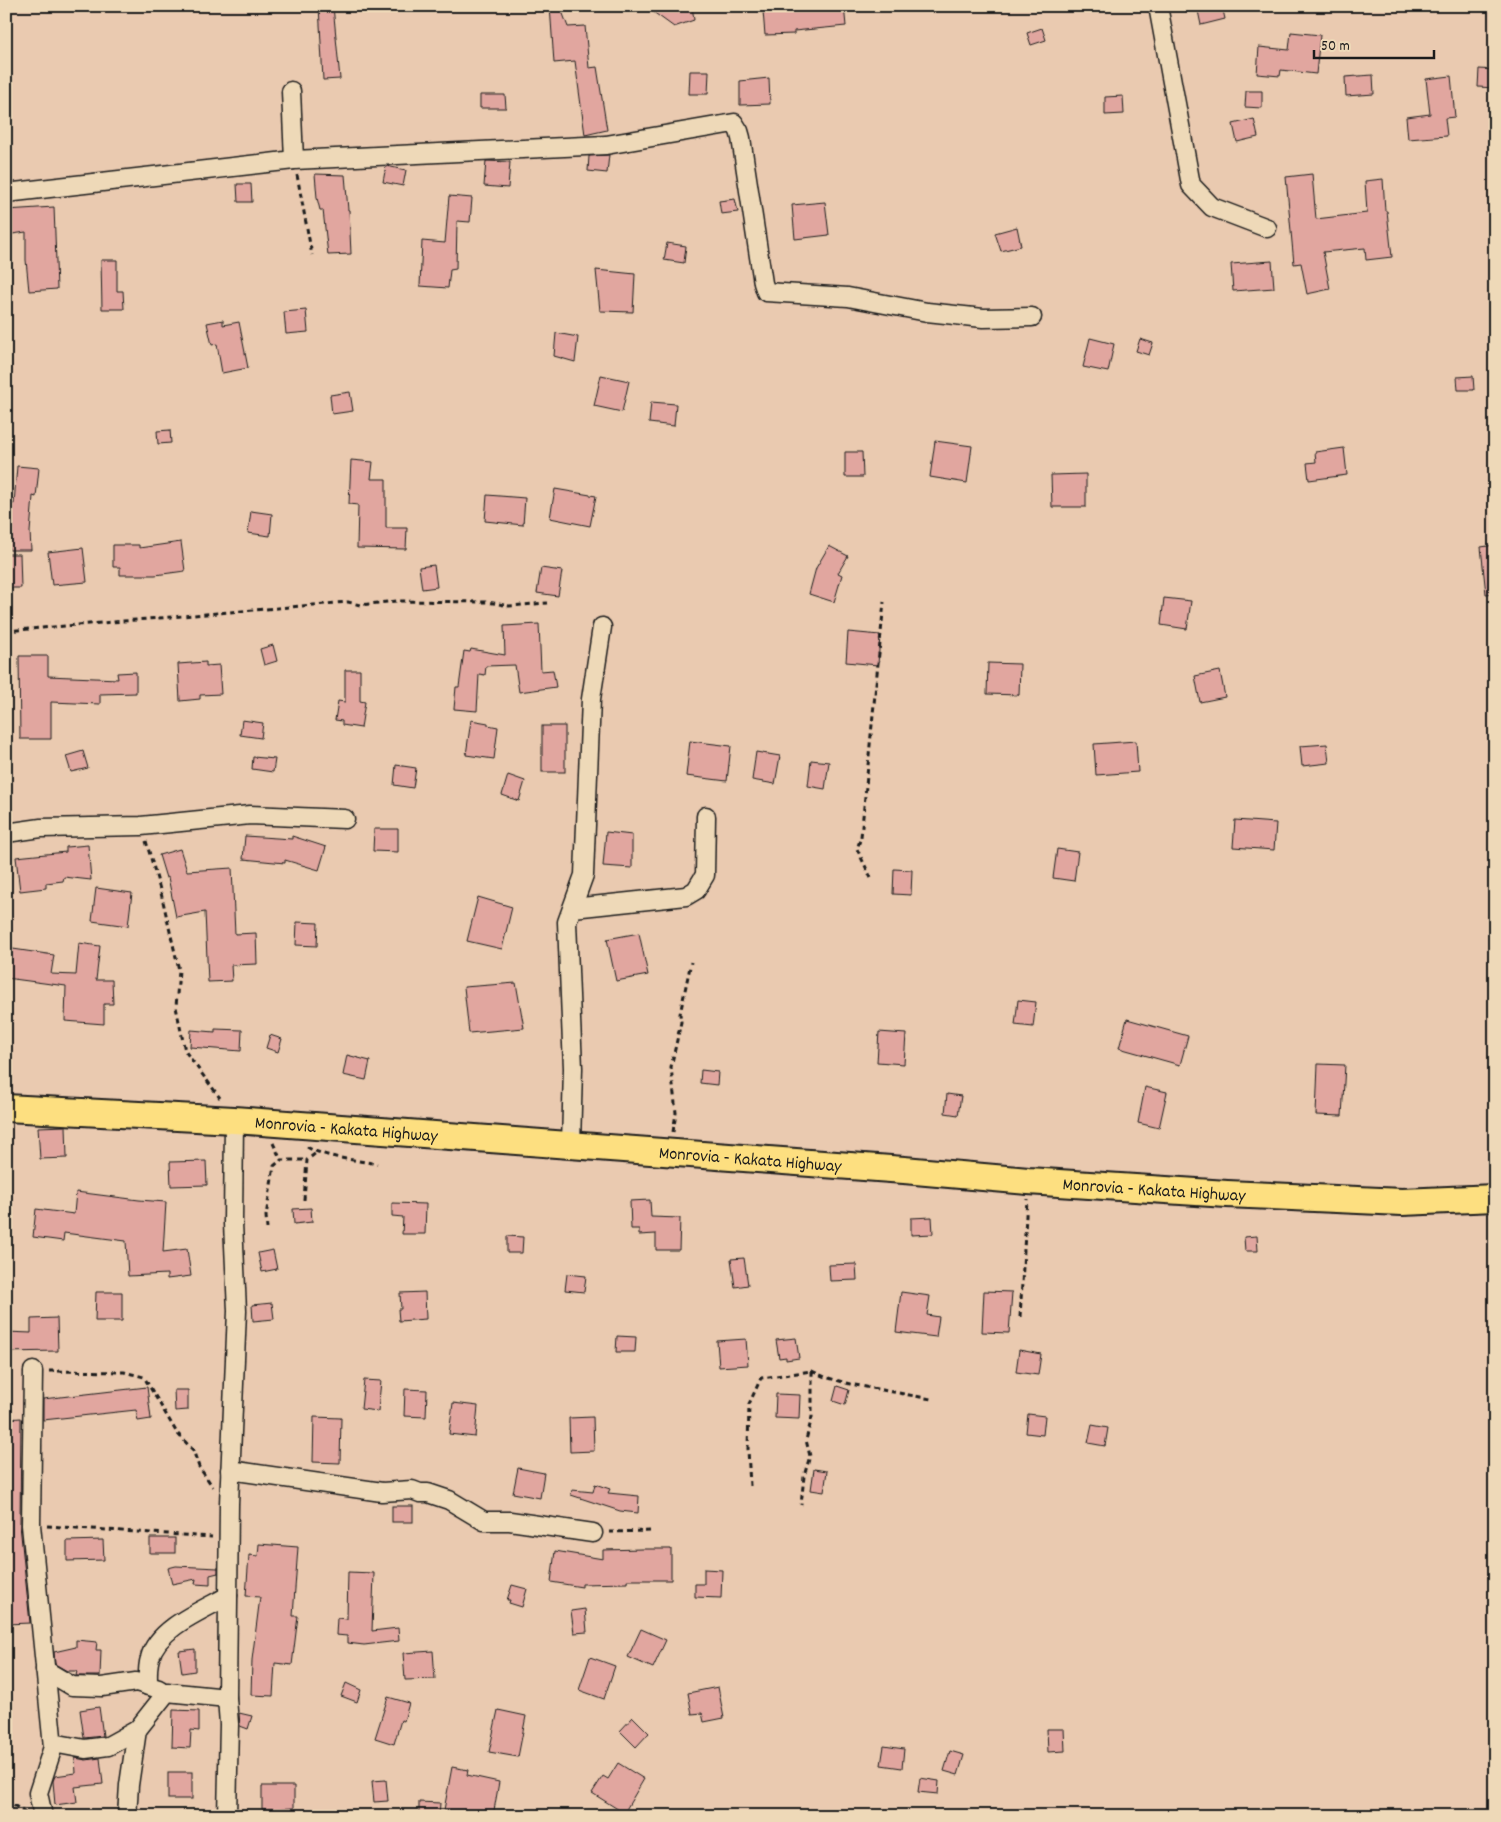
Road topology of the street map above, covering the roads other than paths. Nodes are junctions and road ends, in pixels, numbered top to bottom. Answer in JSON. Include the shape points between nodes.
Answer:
{"nodes":[{"id":1,"x":1158,"y":6,"type":"edge"},
{"id":2,"x":291,"y":91,"type":"dead end"},
{"id":3,"x":294,"y":160,"type":"junction"},
{"id":4,"x":6,"y":193,"type":"edge"},
{"id":5,"x":1267,"y":228,"type":"dead end"},
{"id":6,"x":1032,"y":317,"type":"dead end"},
{"id":7,"x":602,"y":627,"type":"dead end"},
{"id":8,"x":706,"y":816,"type":"dead end"},
{"id":9,"x":345,"y":819,"type":"dead end"},
{"id":10,"x":6,"y":833,"type":"edge"},
{"id":11,"x":573,"y":908,"type":"junction"},
{"id":12,"x":6,"y":1108,"type":"edge"},
{"id":13,"x":234,"y":1120,"type":"junction"},
{"id":14,"x":571,"y":1145,"type":"junction"},
{"id":15,"x":1495,"y":1198,"type":"edge"},
{"id":16,"x":33,"y":1371,"type":"road end"},
{"id":17,"x":230,"y":1470,"type":"junction"},
{"id":18,"x":593,"y":1532,"type":"road end"},
{"id":19,"x":228,"y":1596,"type":"junction"},
{"id":20,"x":45,"y":1670,"type":"junction"},
{"id":21,"x":148,"y":1686,"type":"junction"},
{"id":22,"x":168,"y":1692,"type":"junction"},
{"id":23,"x":227,"y":1698,"type":"junction"},
{"id":24,"x":138,"y":1730,"type":"junction"},
{"id":25,"x":53,"y":1744,"type":"junction"},
{"id":26,"x":43,"y":1816,"type":"edge"},
{"id":27,"x":126,"y":1816,"type":"edge"},
{"id":28,"x":227,"y":1816,"type":"edge"}],
"edges":[{"from":1,"to":5,"type":"street","via":[[1191,185],[1212,207]]},
{"from":2,"to":3,"type":"street"},
{"from":3,"to":4,"type":"street"},
{"from":3,"to":6,"type":"street","via":[[606,145],[734,123],[741,138],[766,292],[848,297],[927,312],[983,318]]},
{"from":7,"to":11,"type":"street","via":[[591,699],[584,875]]},
{"from":8,"to":11,"type":"street","via":[[705,875],[696,890],[686,896]]},
{"from":9,"to":10,"type":"street","via":[[250,815],[141,826],[40,828]]},
{"from":11,"to":14,"type":"street","via":[[567,922],[573,1068]]},
{"from":12,"to":13,"type":"highway","name":"Monrovia - Kakata Highway"},
{"from":13,"to":14,"type":"highway","name":"Monrovia - Kakata Highway"},
{"from":13,"to":17,"type":"street","via":[[233,1223],[237,1311]]},
{"from":14,"to":15,"type":"highway","name":"Monrovia - Kakata Highway","via":[[1028,1181],[1329,1200],[1402,1202]]},
{"from":16,"to":20,"type":"street","via":[[31,1525]]},
{"from":17,"to":18,"type":"street","via":[[382,1492],[412,1490],[449,1500],[484,1522],[510,1521]]},
{"from":17,"to":19,"type":"street"},
{"from":19,"to":21,"type":"street","via":[[181,1622],[160,1638],[150,1658]]},
{"from":19,"to":23,"type":"street"},
{"from":20,"to":21,"type":"street","via":[[72,1686],[102,1687],[136,1682]]},
{"from":20,"to":25,"type":"street"},
{"from":21,"to":22,"type":"street"},
{"from":22,"to":23,"type":"street"},
{"from":22,"to":24,"type":"street"},
{"from":23,"to":28,"type":"street"},
{"from":24,"to":25,"type":"street","via":[[108,1746],[85,1749]]},
{"from":24,"to":27,"type":"street"},
{"from":25,"to":26,"type":"street","via":[[38,1792]]}]}
